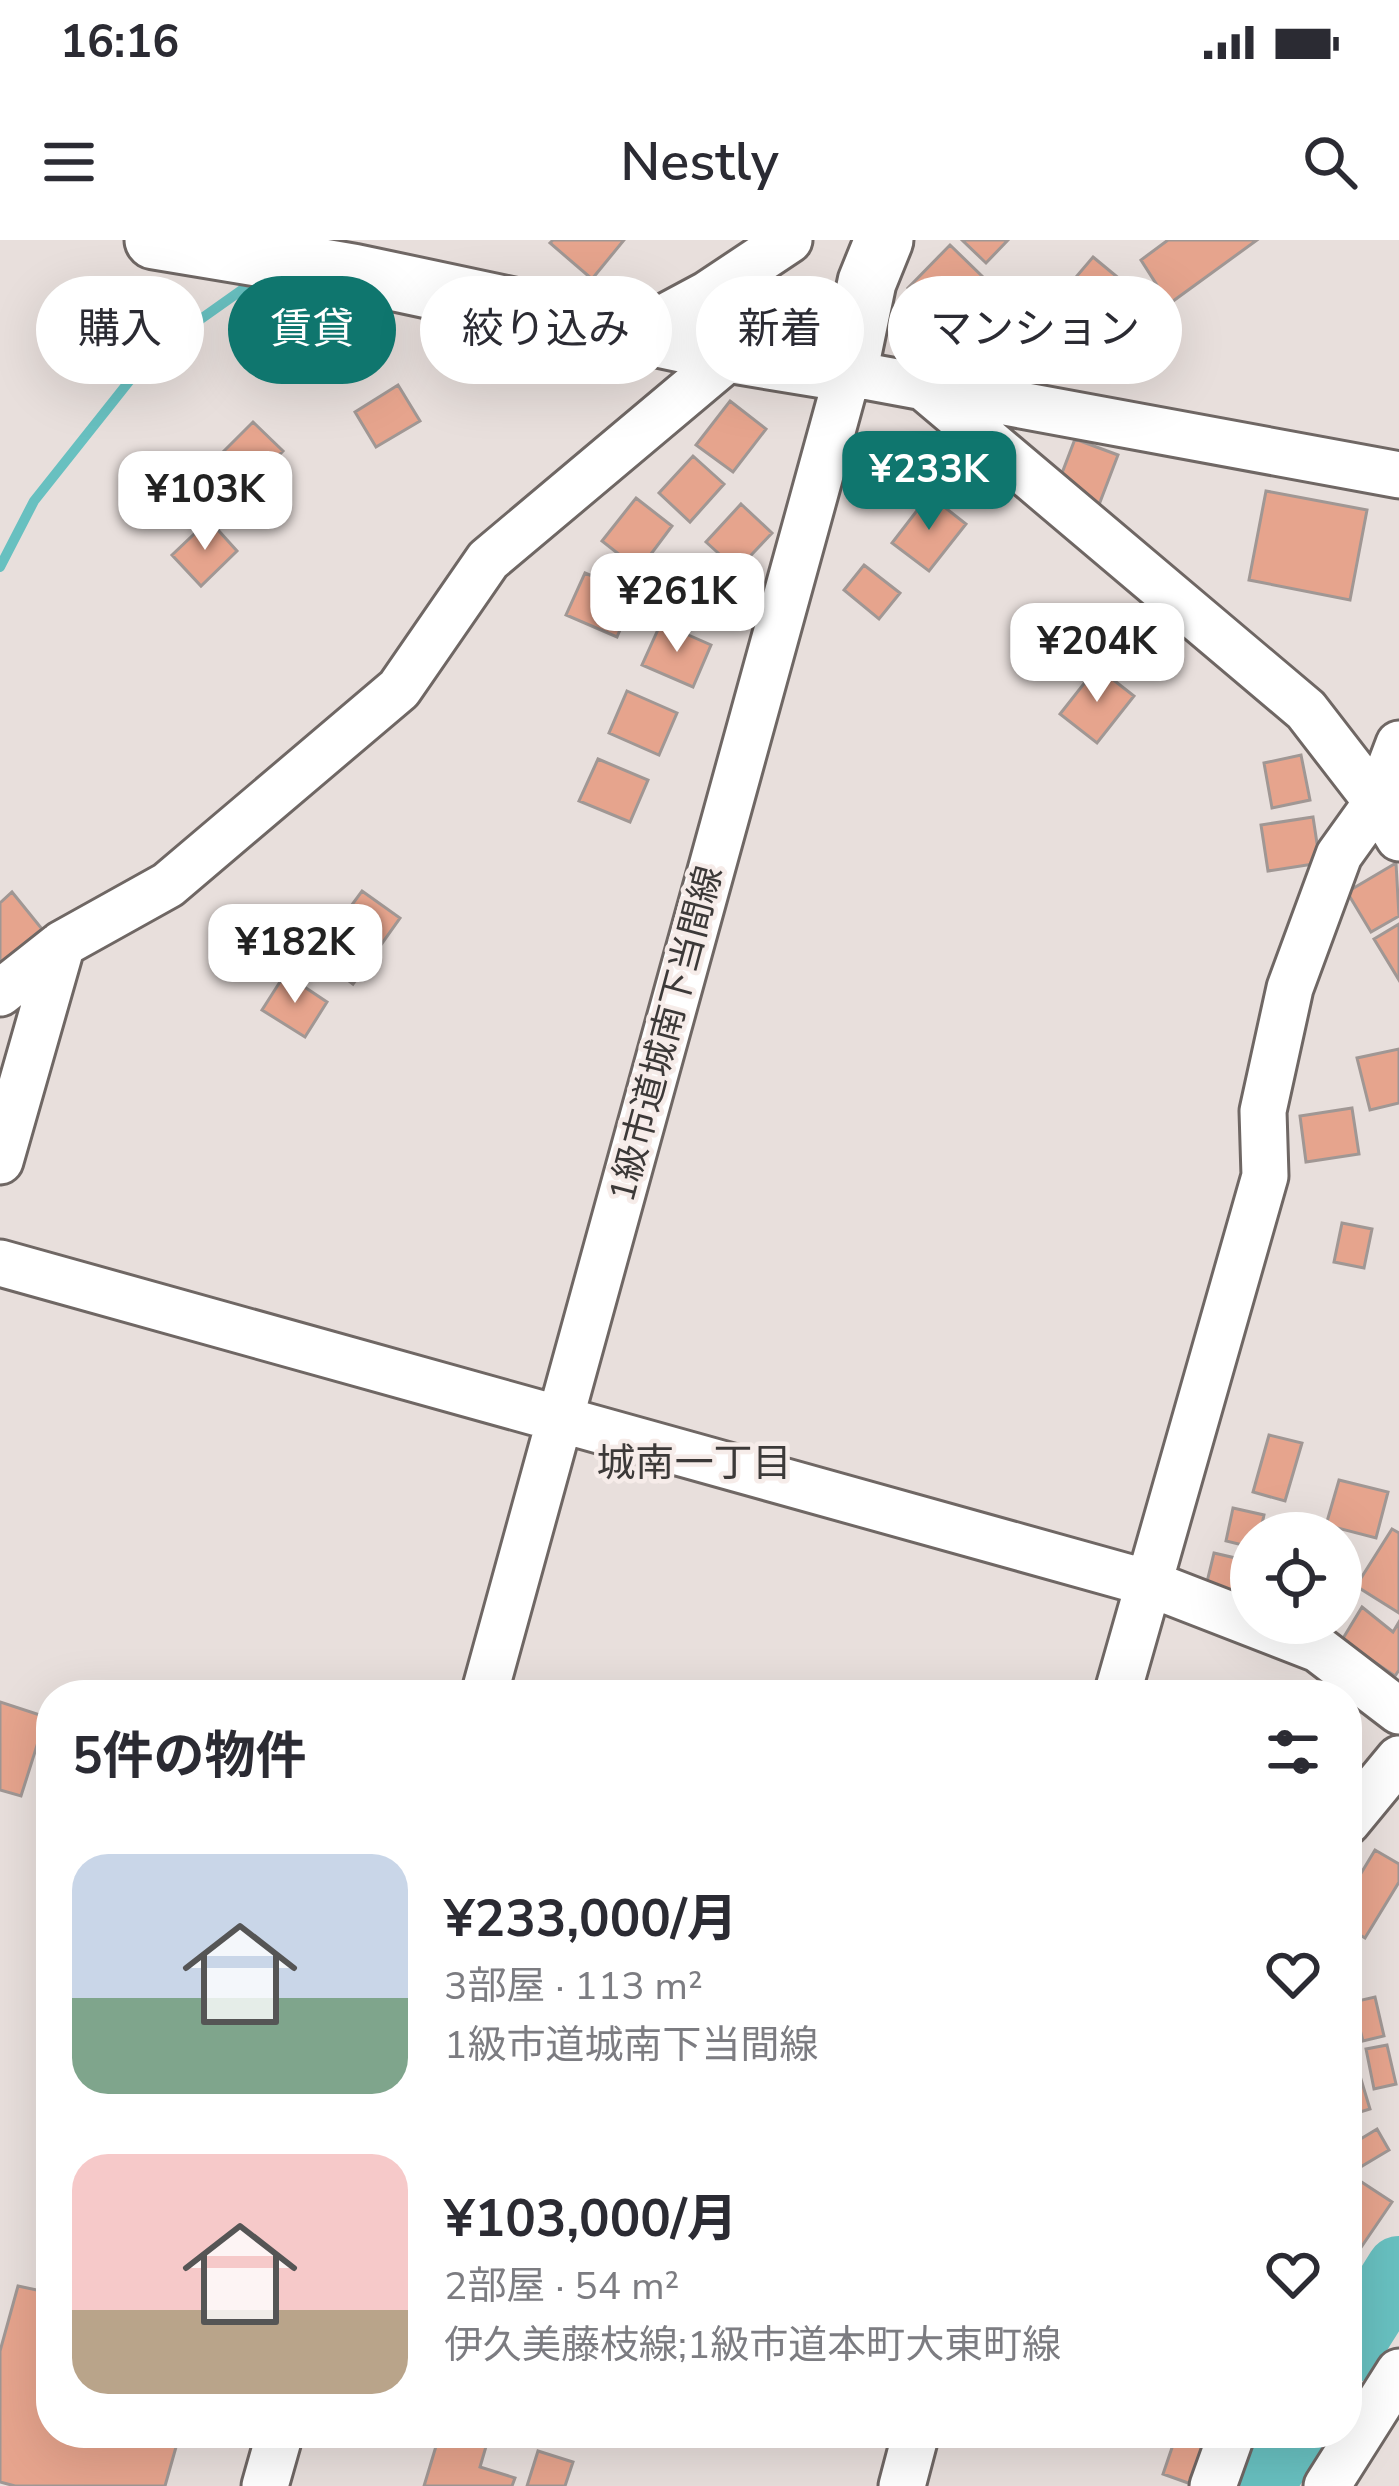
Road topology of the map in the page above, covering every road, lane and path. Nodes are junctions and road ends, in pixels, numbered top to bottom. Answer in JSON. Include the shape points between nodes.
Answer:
{"nodes":[{"id":1,"x":154,"y":240,"type":"edge"},
{"id":2,"x":884,"y":240,"type":"edge"},
{"id":3,"x":765,"y":245,"type":"edge"},
{"id":4,"x":420,"y":287,"type":"edge"},
{"id":5,"x":864,"y":297,"type":"edge"},
{"id":6,"x":672,"y":314,"type":"edge"},
{"id":7,"x":864,"y":377,"type":"edge"},
{"id":8,"x":697,"y":384,"type":"edge"},
{"id":9,"x":845,"y":384,"type":"edge"},
{"id":10,"x":923,"y":387,"type":"junction"},
{"id":11,"x":1399,"y":475,"type":"edge"},
{"id":12,"x":1399,"y":744,"type":"edge"},
{"id":13,"x":1388,"y":820,"type":"edge"},
{"id":14,"x":62,"y":944,"type":"junction"},
{"id":15,"x":0,"y":993,"type":"edge"},
{"id":16,"x":0,"y":1161,"type":"edge"},
{"id":17,"x":0,"y":1263,"type":"edge"},
{"id":18,"x":560,"y":1422,"type":"junction"},
{"id":19,"x":1148,"y":1583,"type":"junction"},
{"id":20,"x":488,"y":1680,"type":"edge"},
{"id":21,"x":1121,"y":1680,"type":"edge"},
{"id":22,"x":1358,"y":1680,"type":"edge"},
{"id":23,"x":1362,"y":1683,"type":"edge"},
{"id":24,"x":1399,"y":1712,"type":"edge"},
{"id":25,"x":1399,"y":1760,"type":"edge"},
{"id":26,"x":1362,"y":1804,"type":"edge"},
{"id":27,"x":1399,"y":2372,"type":"edge"},
{"id":28,"x":1362,"y":2431,"type":"edge"},
{"id":29,"x":276,"y":2448,"type":"edge"},
{"id":30,"x":912,"y":2448,"type":"edge"},
{"id":31,"x":1227,"y":2448,"type":"edge"},
{"id":32,"x":1351,"y":2448,"type":"edge"},
{"id":33,"x":265,"y":2486,"type":"edge"},
{"id":34,"x":902,"y":2486,"type":"edge"},
{"id":35,"x":1213,"y":2486,"type":"edge"},
{"id":36,"x":1327,"y":2486,"type":"edge"}],
"edges":[{"from":1,"to":4,"type":"main road"},
{"from":2,"to":5,"type":"main road"},
{"from":3,"to":6,"type":"street"},
{"from":7,"to":10,"type":"street"},
{"from":8,"to":14,"type":"street","via":[[488,560],[399,689],[168,885]]},
{"from":9,"to":18,"type":"street","name":"1級市道城南下当間線"},
{"from":10,"to":11,"type":"street"},
{"from":10,"to":13,"type":"street","via":[[1306,710]]},
{"from":12,"to":13,"type":"street"},
{"from":13,"to":19,"type":"street","via":[[1339,856],[1290,988],[1264,1111],[1265,1176]]},
{"from":14,"to":15,"type":"street"},
{"from":14,"to":16,"type":"street"},
{"from":17,"to":18,"type":"street"},
{"from":18,"to":19,"type":"street"},
{"from":18,"to":20,"type":"street","name":"1級市道城南下当間線"},
{"from":19,"to":21,"type":"street"},
{"from":19,"to":22,"type":"street","via":[[1318,1649]]},
{"from":23,"to":24,"type":"street"},
{"from":25,"to":26,"type":"street"},
{"from":27,"to":28,"type":"street"},
{"from":29,"to":33,"type":"street"},
{"from":30,"to":34,"type":"street"},
{"from":31,"to":35,"type":"street"},
{"from":32,"to":36,"type":"street"}]}
